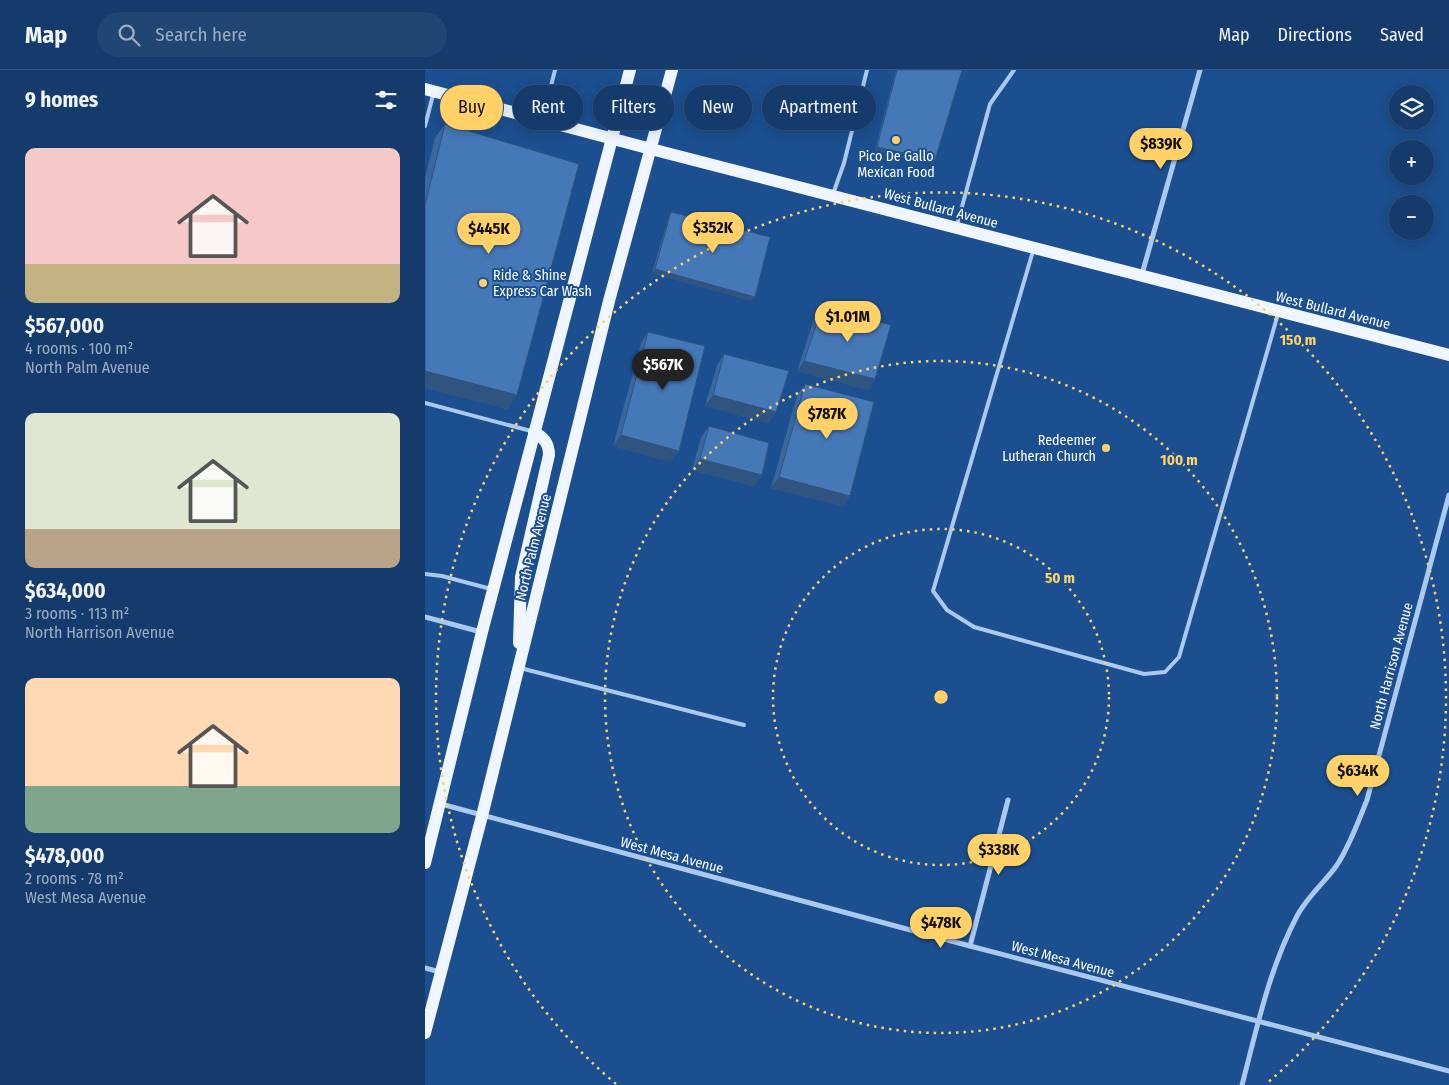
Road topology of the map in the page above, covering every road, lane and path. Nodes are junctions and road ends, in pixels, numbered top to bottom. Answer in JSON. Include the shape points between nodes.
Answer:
{"nodes":[{"id":1,"x":555,"y":70,"type":"edge"},
{"id":2,"x":630,"y":70,"type":"edge"},
{"id":3,"x":672,"y":70,"type":"edge"},
{"id":4,"x":867,"y":70,"type":"edge"},
{"id":5,"x":1013,"y":70,"type":"edge"},
{"id":6,"x":1200,"y":70,"type":"edge"},
{"id":7,"x":551,"y":85,"type":"edge"},
{"id":8,"x":429,"y":90,"type":"edge"},
{"id":9,"x":513,"y":112,"type":"edge"},
{"id":10,"x":425,"y":126,"type":"edge"},
{"id":11,"x":580,"y":130,"type":"edge"},
{"id":12,"x":611,"y":138,"type":"junction"},
{"id":13,"x":651,"y":149,"type":"junction"},
{"id":14,"x":832,"y":196,"type":"junction"},
{"id":15,"x":956,"y":228,"type":"junction"},
{"id":16,"x":1034,"y":248,"type":"junction"},
{"id":17,"x":1141,"y":276,"type":"junction"},
{"id":18,"x":1279,"y":312,"type":"junction"},
{"id":19,"x":1449,"y":355,"type":"edge"},
{"id":20,"x":425,"y":402,"type":"edge"},
{"id":21,"x":534,"y":432,"type":"junction"},
{"id":22,"x":1449,"y":495,"type":"edge"},
{"id":23,"x":425,"y":574,"type":"edge"},
{"id":24,"x":493,"y":590,"type":"junction"},
{"id":25,"x":425,"y":617,"type":"edge"},
{"id":26,"x":482,"y":632,"type":"junction"},
{"id":27,"x":518,"y":668,"type":"junction"},
{"id":28,"x":744,"y":725,"type":"dead end"},
{"id":29,"x":1008,"y":800,"type":"dead end"},
{"id":30,"x":440,"y":804,"type":"junction"},
{"id":31,"x":482,"y":816,"type":"junction"},
{"id":32,"x":425,"y":863,"type":"edge"},
{"id":33,"x":970,"y":946,"type":"junction"},
{"id":34,"x":425,"y":968,"type":"edge"},
{"id":35,"x":440,"y":972,"type":"junction"},
{"id":36,"x":1259,"y":1021,"type":"junction"},
{"id":37,"x":425,"y":1033,"type":"edge"},
{"id":38,"x":1449,"y":1071,"type":"edge"},
{"id":39,"x":1242,"y":1085,"type":"edge"}],
"edges":[{"from":1,"to":7,"type":"lane"},
{"from":2,"to":12,"type":"main road","name":"North Palm Avenue"},
{"from":3,"to":13,"type":"main road","name":"North Palm Avenue"},
{"from":4,"to":14,"type":"lane","via":[[844,163]]},
{"from":5,"to":15,"type":"lane","via":[[990,104]]},
{"from":6,"to":17,"type":"street"},
{"from":8,"to":9,"type":"main road","name":"West Bullard Avenue"},
{"from":8,"to":10,"type":"lane"},
{"from":11,"to":12,"type":"main road","name":"West Bullard Avenue"},
{"from":12,"to":13,"type":"main road","name":"West Bullard Avenue"},
{"from":12,"to":21,"type":"main road","name":"North Palm Avenue"},
{"from":13,"to":14,"type":"main road","name":"West Bullard Avenue"},
{"from":13,"to":27,"type":"main road","name":"North Palm Avenue","via":[[609,301]]},
{"from":14,"to":15,"type":"main road","name":"West Bullard Avenue"},
{"from":15,"to":16,"type":"main road","name":"West Bullard Avenue"},
{"from":16,"to":17,"type":"main road","name":"West Bullard Avenue"},
{"from":16,"to":18,"type":"lane","via":[[933,591],[947,610],[974,627],[1144,674],[1165,672],[1179,657]]},
{"from":17,"to":18,"type":"main road","name":"West Bullard Avenue"},
{"from":18,"to":19,"type":"main road","name":"West Bullard Avenue"},
{"from":20,"to":21,"type":"lane"},
{"from":21,"to":24,"type":"main road","name":"North Palm Avenue"},
{"from":21,"to":27,"type":"main road","via":[[546,441],[549,456],[521,577]]},
{"from":22,"to":36,"type":"street","name":"North Harrison Avenue","via":[[1367,800],[1337,865],[1291,928],[1268,987]]},
{"from":23,"to":24,"type":"lane"},
{"from":24,"to":26,"type":"main road","name":"North Palm Avenue"},
{"from":25,"to":26,"type":"street"},
{"from":26,"to":30,"type":"main road","name":"North Palm Avenue"},
{"from":27,"to":28,"type":"lane"},
{"from":27,"to":31,"type":"main road","name":"North Palm Avenue"},
{"from":29,"to":33,"type":"street"},
{"from":30,"to":31,"type":"street","name":"West Mesa Avenue"},
{"from":30,"to":32,"type":"main road","name":"North Palm Avenue"},
{"from":31,"to":33,"type":"street","name":"West Mesa Avenue"},
{"from":31,"to":35,"type":"main road","name":"North Palm Avenue"},
{"from":33,"to":36,"type":"street","name":"West Mesa Avenue"},
{"from":34,"to":35,"type":"street"},
{"from":35,"to":37,"type":"main road","name":"North Palm Avenue"},
{"from":36,"to":38,"type":"street","name":"West Mesa Avenue"},
{"from":36,"to":39,"type":"street","name":"North Harrison Avenue"}]}
